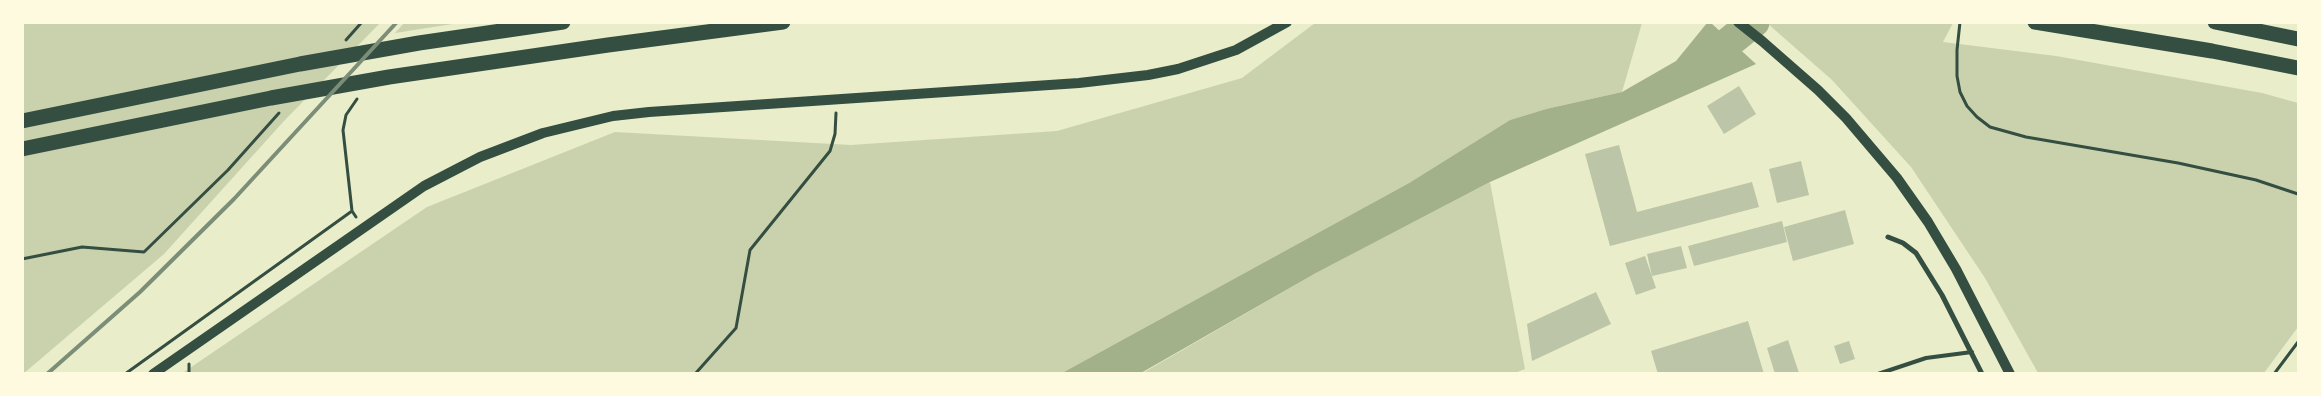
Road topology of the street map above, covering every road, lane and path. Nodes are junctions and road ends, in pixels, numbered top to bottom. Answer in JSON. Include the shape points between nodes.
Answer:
{"nodes":[{"id":1,"x":563,"y":22,"type":"edge"},
{"id":2,"x":783,"y":22,"type":"edge"},
{"id":3,"x":1287,"y":22,"type":"edge"},
{"id":4,"x":1738,"y":22,"type":"edge"},
{"id":5,"x":1960,"y":22,"type":"edge"},
{"id":6,"x":2035,"y":22,"type":"edge"},
{"id":7,"x":2214,"y":22,"type":"edge"},
{"id":8,"x":2298,"y":39,"type":"edge"},
{"id":9,"x":2279,"y":64,"type":"junction"},
{"id":10,"x":2298,"y":68,"type":"edge"},
{"id":11,"x":2298,"y":74,"type":"edge"},
{"id":12,"x":363,"y":92,"type":"dead end"},
{"id":13,"x":836,"y":99,"type":"junction"},
{"id":14,"x":22,"y":121,"type":"edge"},
{"id":15,"x":259,"y":135,"type":"dead end"},
{"id":16,"x":22,"y":149,"type":"edge"},
{"id":17,"x":2298,"y":194,"type":"edge"},
{"id":18,"x":1888,"y":237,"type":"dead end"},
{"id":19,"x":22,"y":259,"type":"edge"},
{"id":20,"x":2298,"y":342,"type":"edge"},
{"id":21,"x":1972,"y":352,"type":"junction"},
{"id":22,"x":126,"y":374,"type":"edge"},
{"id":23,"x":154,"y":374,"type":"edge"},
{"id":24,"x":695,"y":374,"type":"edge"},
{"id":25,"x":1878,"y":374,"type":"edge"},
{"id":26,"x":1982,"y":374,"type":"edge"},
{"id":27,"x":2010,"y":374,"type":"edge"},
{"id":28,"x":2274,"y":374,"type":"edge"}],
"edges":[{"from":1,"to":14,"type":"highway","via":[[300,64]]},
{"from":2,"to":16,"type":"highway","via":[[388,77]]},
{"from":3,"to":13,"type":"main road","via":[[1236,50],[1148,75],[1079,84]]},
{"from":4,"to":27,"type":"main road","via":[[1846,118],[1913,200],[1956,269]]},
{"from":5,"to":17,"type":"path","via":[[1957,76],[1960,92],[1976,117],[1990,127],[2026,137],[2178,163],[2256,180]]},
{"from":6,"to":9,"type":"highway"},
{"from":7,"to":8,"type":"highway"},
{"from":9,"to":10,"type":"highway"},
{"from":9,"to":11,"type":"highway"},
{"from":12,"to":22,"type":"path","via":[[346,115],[343,130],[352,212]]},
{"from":13,"to":23,"type":"main road","via":[[613,116],[509,145],[451,171],[397,203]]},
{"from":13,"to":24,"type":"path","via":[[835,134],[830,151],[750,250],[736,328]]},
{"from":15,"to":19,"type":"path","via":[[144,252],[82,247]]},
{"from":18,"to":21,"type":"street","via":[[1916,253]]},
{"from":20,"to":28,"type":"path"},
{"from":21,"to":25,"type":"lane","via":[[1926,358]]},
{"from":21,"to":26,"type":"street"}]}
